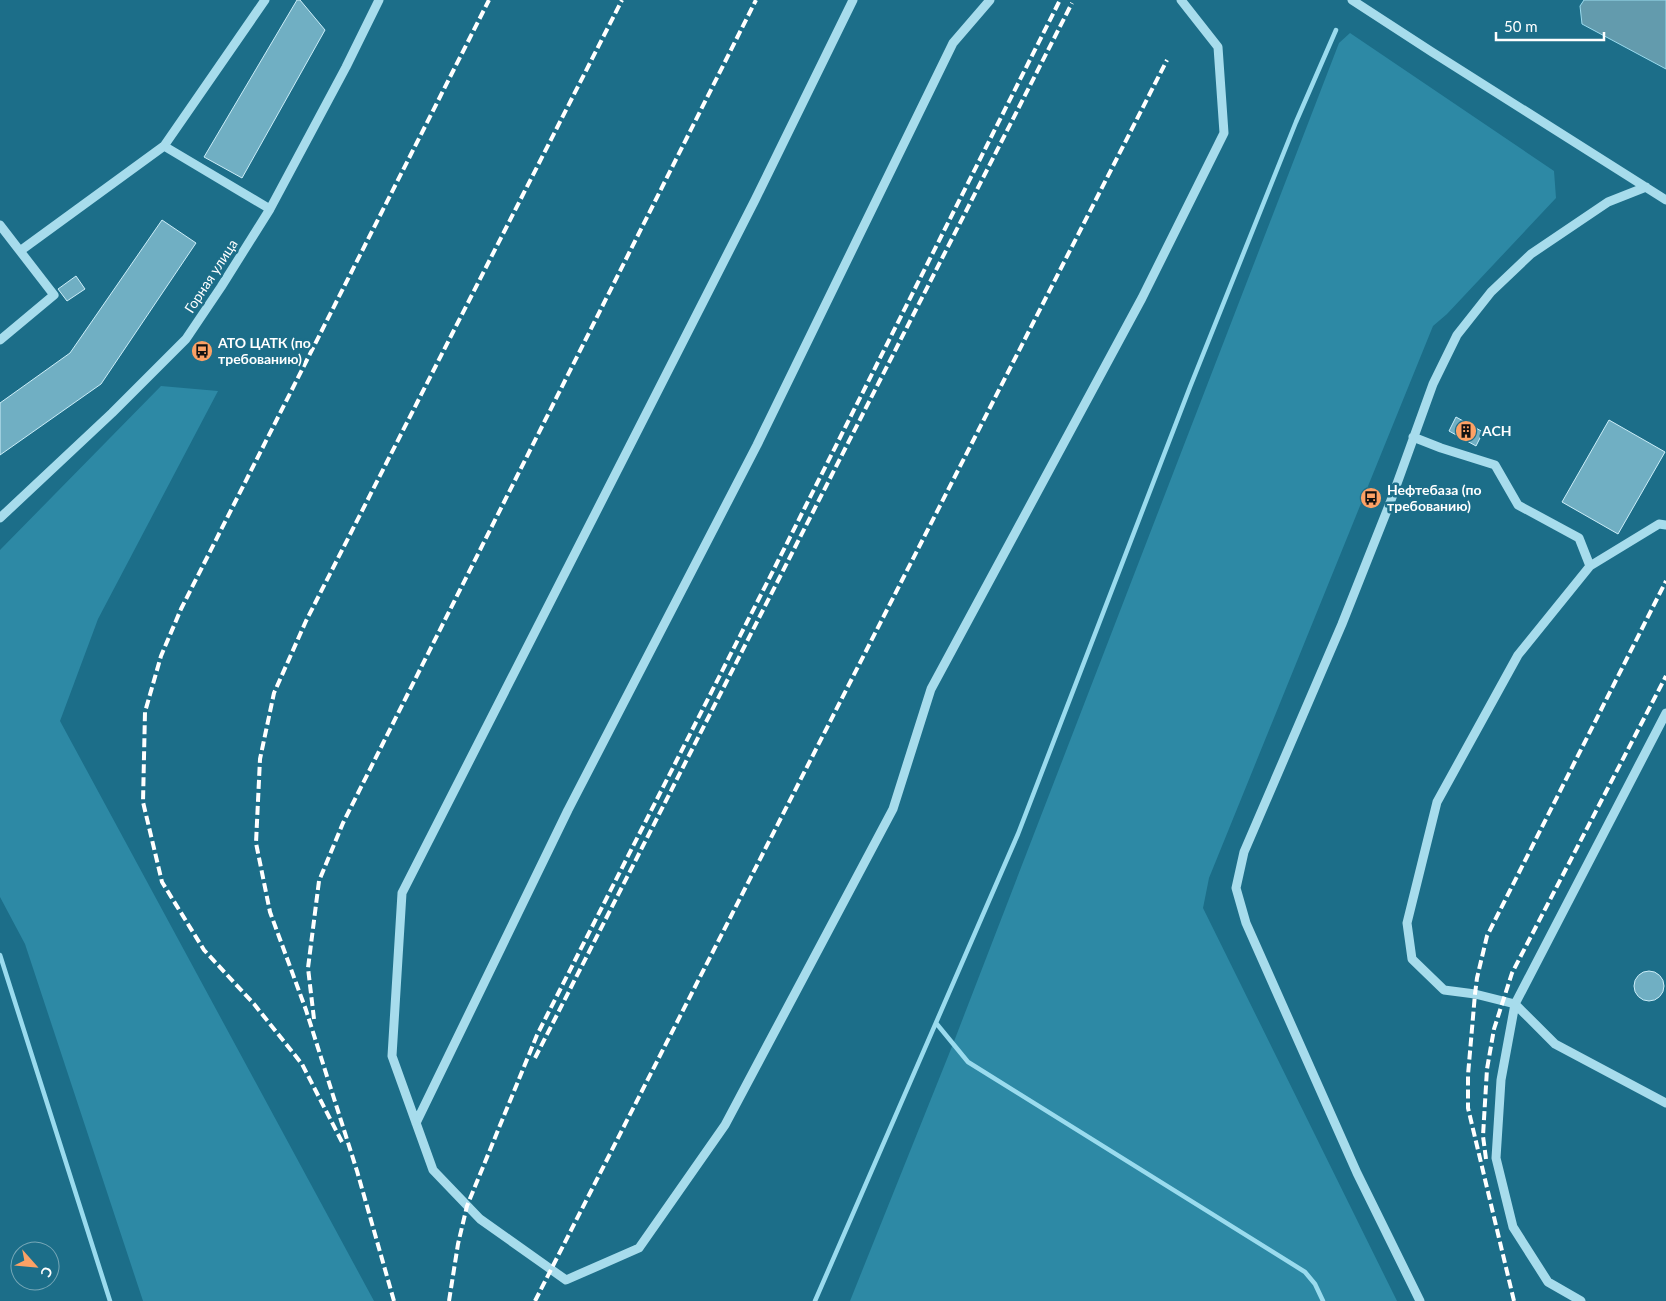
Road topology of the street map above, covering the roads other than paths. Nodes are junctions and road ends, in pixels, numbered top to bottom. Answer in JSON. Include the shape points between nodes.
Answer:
{"nodes":[{"id":1,"x":265,"y":0,"type":"edge"},
{"id":2,"x":379,"y":0,"type":"edge"},
{"id":3,"x":853,"y":0,"type":"edge"},
{"id":4,"x":990,"y":0,"type":"edge"},
{"id":5,"x":1181,"y":0,"type":"edge"},
{"id":6,"x":1352,"y":0,"type":"edge"},
{"id":7,"x":164,"y":146,"type":"junction"},
{"id":8,"x":1646,"y":187,"type":"junction"},
{"id":9,"x":1666,"y":200,"type":"edge"},
{"id":10,"x":270,"y":209,"type":"junction"},
{"id":11,"x":0,"y":225,"type":"edge"},
{"id":12,"x":20,"y":251,"type":"junction"},
{"id":13,"x":0,"y":340,"type":"edge"},
{"id":14,"x":1413,"y":437,"type":"junction"},
{"id":15,"x":0,"y":518,"type":"edge"},
{"id":16,"x":1666,"y":525,"type":"edge"},
{"id":17,"x":1590,"y":566,"type":"junction"},
{"id":18,"x":1666,"y":713,"type":"edge"},
{"id":19,"x":1515,"y":1004,"type":"junction"},
{"id":20,"x":1666,"y":1103,"type":"edge"},
{"id":21,"x":416,"y":1123,"type":"junction"},
{"id":22,"x":1420,"y":1301,"type":"edge"},
{"id":23,"x":1581,"y":1301,"type":"edge"}],
"edges":[{"from":1,"to":7,"type":"street"},
{"from":2,"to":10,"type":"street","name":"Горная улица"},
{"from":3,"to":21,"type":"street","via":[[742,226],[402,893],[392,1056]]},
{"from":4,"to":21,"type":"street","via":[[953,43],[757,445],[568,810]]},
{"from":5,"to":21,"type":"street","via":[[1218,47],[1224,133],[1142,298],[931,690],[893,809],[725,1125],[639,1248],[566,1280],[480,1219],[433,1170]]},
{"from":6,"to":8,"type":"street"},
{"from":7,"to":10,"type":"street"},
{"from":7,"to":12,"type":"street"},
{"from":8,"to":9,"type":"street"},
{"from":8,"to":14,"type":"street","via":[[1608,202],[1531,254],[1491,292],[1457,335],[1433,384]]},
{"from":10,"to":15,"type":"street","name":"Горная улица","via":[[186,339]]},
{"from":11,"to":12,"type":"street"},
{"from":12,"to":13,"type":"street","via":[[54,295]]},
{"from":14,"to":17,"type":"street","via":[[1495,465],[1518,505],[1579,538]]},
{"from":14,"to":22,"type":"street","via":[[1342,624],[1244,852],[1236,888],[1246,923],[1357,1173]]},
{"from":16,"to":17,"type":"street","via":[[1659,524]]},
{"from":17,"to":19,"type":"street","via":[[1518,656],[1437,802],[1407,923],[1412,958],[1444,990]]},
{"from":18,"to":19,"type":"street"},
{"from":19,"to":20,"type":"street","via":[[1555,1044]]},
{"from":19,"to":23,"type":"street","via":[[1501,1080],[1496,1158],[1513,1227],[1548,1282]]}]}
